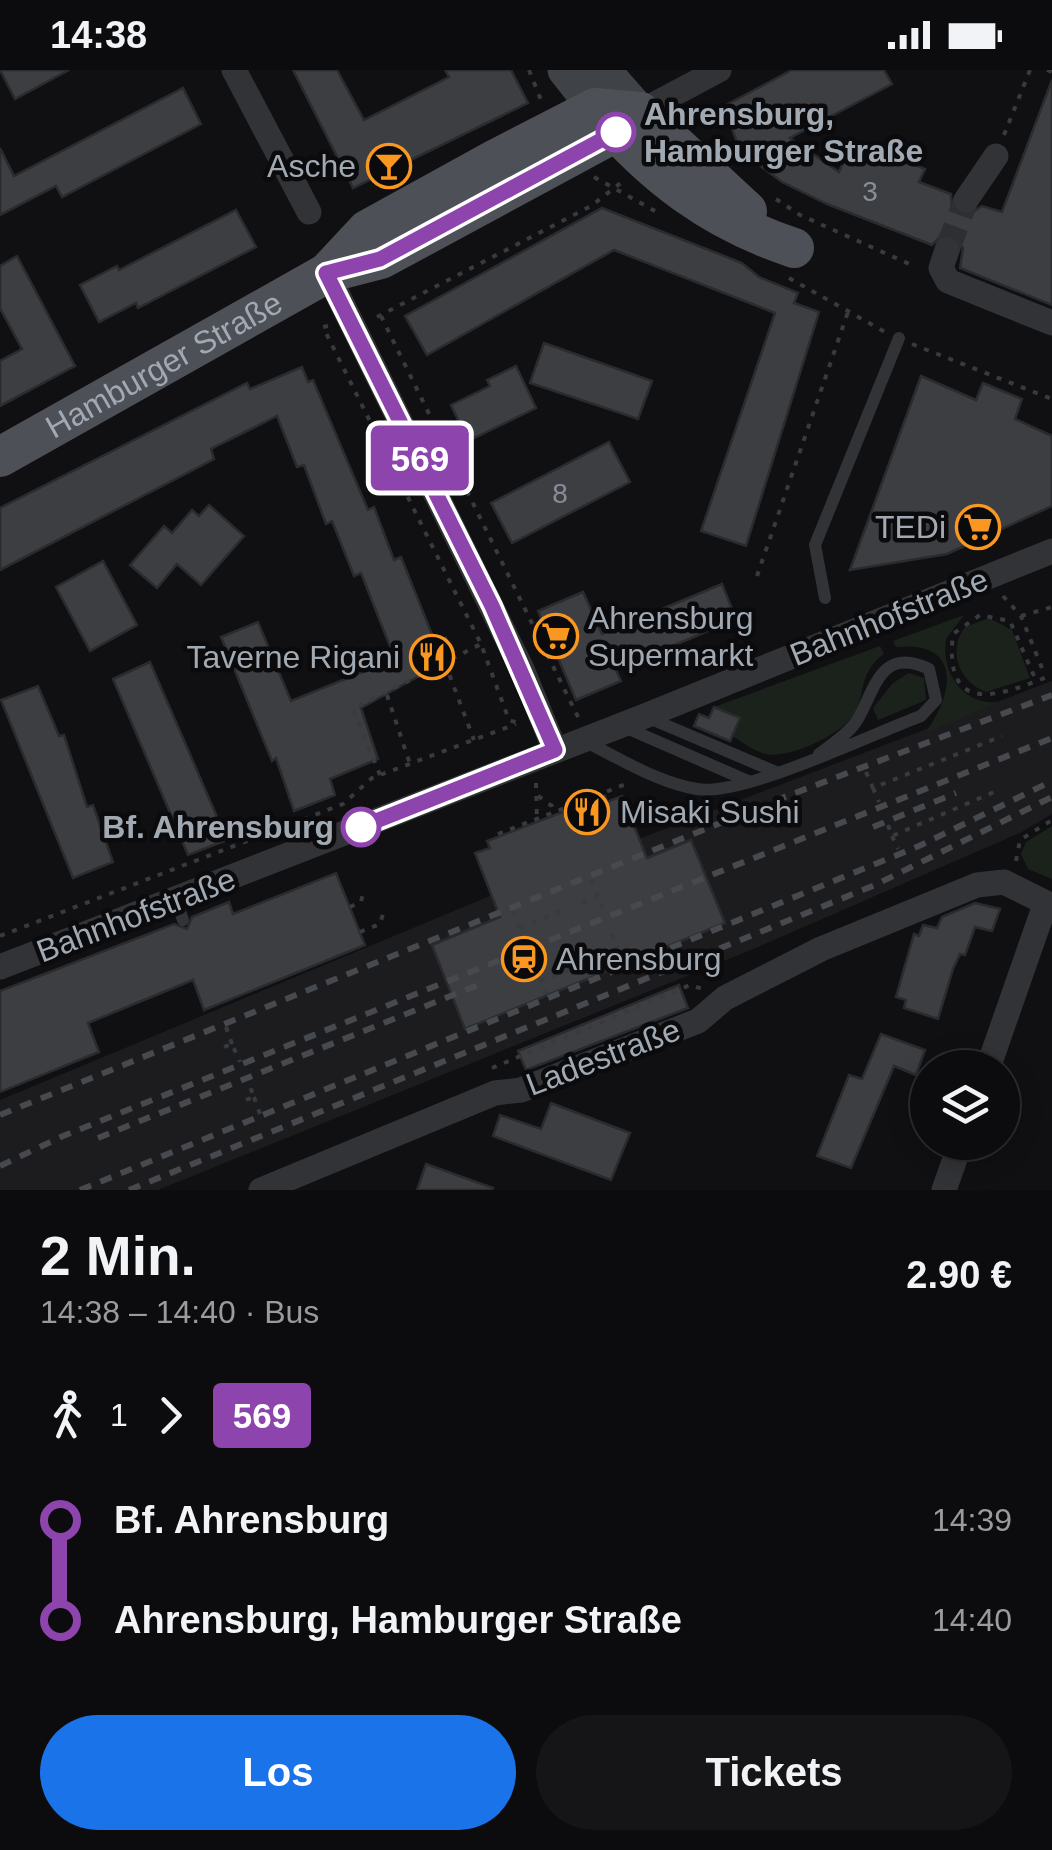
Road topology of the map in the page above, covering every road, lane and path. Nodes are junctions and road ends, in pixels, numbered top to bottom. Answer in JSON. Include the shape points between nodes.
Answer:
{"nodes":[{"id":1,"x":234,"y":70,"type":"edge"},
{"id":2,"x":529,"y":70,"type":"edge"},
{"id":3,"x":565,"y":70,"type":"edge"},
{"id":4,"x":718,"y":70,"type":"edge"},
{"id":5,"x":1030,"y":70,"type":"edge"},
{"id":6,"x":538,"y":95,"type":"dead end"},
{"id":7,"x":614,"y":105,"type":"edge"},
{"id":8,"x":996,"y":156,"type":"joint"},
{"id":9,"x":612,"y":188,"type":"dead end"},
{"id":10,"x":966,"y":200,"type":"tunnel mouth"},
{"id":11,"x":309,"y":212,"type":"dead end"},
{"id":12,"x":827,"y":226,"type":"dead end"},
{"id":13,"x":947,"y":250,"type":"tunnel mouth"},
{"id":14,"x":326,"y":273,"type":"junction"},
{"id":15,"x":948,"y":281,"type":"junction"},
{"id":16,"x":1052,"y":324,"type":"edge"},
{"id":17,"x":323,"y":326,"type":"dead end"},
{"id":18,"x":900,"y":338,"type":"junction"},
{"id":19,"x":1052,"y":399,"type":"edge"},
{"id":20,"x":0,"y":456,"type":"edge"},
{"id":21,"x":1052,"y":550,"type":"edge"},
{"id":22,"x":758,"y":576,"type":"dead end"},
{"id":23,"x":824,"y":598,"type":"dead end"},
{"id":24,"x":1049,"y":609,"type":"edge"},
{"id":25,"x":1052,"y":618,"type":"edge"},
{"id":26,"x":481,"y":644,"type":"junction"},
{"id":27,"x":444,"y":663,"type":"dead end"},
{"id":28,"x":1044,"y":673,"type":"dead end"},
{"id":29,"x":1052,"y":675,"type":"edge"},
{"id":30,"x":1034,"y":676,"type":"dead end"},
{"id":31,"x":387,"y":695,"type":"dead end"},
{"id":32,"x":633,"y":720,"type":"junction"},
{"id":33,"x":582,"y":732,"type":"junction"},
{"id":34,"x":1002,"y":736,"type":"dead end"},
{"id":35,"x":474,"y":740,"type":"junction"},
{"id":36,"x":555,"y":750,"type":"junction"},
{"id":37,"x":819,"y":754,"type":"junction"},
{"id":38,"x":410,"y":764,"type":"junction"},
{"id":39,"x":776,"y":772,"type":"junction"},
{"id":40,"x":866,"y":772,"type":"dead end"},
{"id":41,"x":380,"y":775,"type":"junction"},
{"id":42,"x":616,"y":778,"type":"dead end"},
{"id":43,"x":748,"y":781,"type":"junction"},
{"id":44,"x":873,"y":788,"type":"junction"},
{"id":45,"x":994,"y":792,"type":"dead end"},
{"id":46,"x":538,"y":796,"type":"dead end"},
{"id":47,"x":879,"y":802,"type":"dead end"},
{"id":48,"x":555,"y":814,"type":"junction"},
{"id":49,"x":1052,"y":820,"type":"edge"},
{"id":50,"x":888,"y":826,"type":"dead end"},
{"id":51,"x":498,"y":834,"type":"dead end"},
{"id":52,"x":892,"y":836,"type":"junction"},
{"id":53,"x":898,"y":849,"type":"dead end"},
{"id":54,"x":1019,"y":868,"type":"dead end"},
{"id":55,"x":591,"y":880,"type":"dead end"},
{"id":56,"x":363,"y":893,"type":"dead end"},
{"id":57,"x":597,"y":897,"type":"junction"},
{"id":58,"x":582,"y":903,"type":"dead end"},
{"id":59,"x":1048,"y":906,"type":"edge"},
{"id":60,"x":350,"y":907,"type":"dead end"},
{"id":61,"x":513,"y":911,"type":"dead end"},
{"id":62,"x":561,"y":912,"type":"dead end"},
{"id":63,"x":383,"y":914,"type":"dead end"},
{"id":64,"x":605,"y":914,"type":"dead end"},
{"id":65,"x":520,"y":928,"type":"junction"},
{"id":66,"x":360,"y":932,"type":"dead end"},
{"id":67,"x":612,"y":934,"type":"dead end"},
{"id":68,"x":0,"y":936,"type":"edge"},
{"id":69,"x":526,"y":946,"type":"dead end"},
{"id":70,"x":618,"y":950,"type":"junction"},
{"id":71,"x":602,"y":956,"type":"dead end"},
{"id":72,"x":582,"y":964,"type":"dead end"},
{"id":73,"x":534,"y":966,"type":"dead end"},
{"id":74,"x":624,"y":966,"type":"dead end"},
{"id":75,"x":0,"y":967,"type":"edge"},
{"id":76,"x":540,"y":981,"type":"junction"},
{"id":77,"x":547,"y":997,"type":"dead end"},
{"id":78,"x":724,"y":998,"type":"junction"},
{"id":79,"x":636,"y":1006,"type":"junction"},
{"id":80,"x":640,"y":1016,"type":"dead end"},
{"id":81,"x":226,"y":1027,"type":"dead end"},
{"id":82,"x":568,"y":1035,"type":"junction"},
{"id":83,"x":232,"y":1044,"type":"junction"},
{"id":84,"x":571,"y":1044,"type":"dead end"},
{"id":85,"x":224,"y":1047,"type":"dead end"},
{"id":86,"x":995,"y":1050,"type":"edge"},
{"id":87,"x":240,"y":1062,"type":"dead end"},
{"id":88,"x":248,"y":1082,"type":"dead end"},
{"id":89,"x":495,"y":1093,"type":"junction"},
{"id":90,"x":254,"y":1097,"type":"junction"},
{"id":91,"x":246,"y":1100,"type":"dead end"},
{"id":92,"x":260,"y":1114,"type":"dead end"},
{"id":93,"x":955,"y":1160,"type":"edge"},
{"id":94,"x":261,"y":1190,"type":"edge"},
{"id":95,"x":944,"y":1190,"type":"edge"}],
"edges":[{"from":1,"to":11,"type":"street"},
{"from":2,"to":6,"type":"path"},
{"from":3,"to":7,"type":"street"},
{"from":4,"to":7,"type":"street","name":"Hamburger Straße"},
{"from":5,"to":8,"type":"path"},
{"from":7,"to":14,"type":"main road","name":"Hamburger Straße","via":[[367,230]]},
{"from":8,"to":10,"type":"street"},
{"from":9,"to":33,"type":"path","via":[[591,206],[381,316]]},
{"from":12,"to":15,"type":"path"},
{"from":13,"to":15,"type":"street","via":[[941,268]]},
{"from":14,"to":20,"type":"main road","name":"Hamburger Straße"},
{"from":14,"to":36,"type":"street","via":[[481,583]]},
{"from":15,"to":16,"type":"street"},
{"from":17,"to":26,"type":"path"},
{"from":18,"to":19,"type":"path"},
{"from":18,"to":22,"type":"path","via":[[848,312]]},
{"from":18,"to":23,"type":"lane","via":[[816,545]]},
{"from":21,"to":32,"type":"street","name":"Bahnhofstraße"},
{"from":24,"to":25,"type":"path"},
{"from":24,"to":28,"type":"path","via":[[1022,616]]},
{"from":26,"to":35,"type":"path","via":[[509,720],[518,723]]},
{"from":26,"to":41,"type":"path","via":[[354,709]]},
{"from":27,"to":35,"type":"path"},
{"from":29,"to":30,"type":"path","via":[[1000,695],[976,694],[954,667],[953,634],[980,615],[1010,621]]},
{"from":31,"to":38,"type":"path"},
{"from":32,"to":33,"type":"street","name":"Bahnhofstraße"},
{"from":32,"to":39,"type":"lane"},
{"from":32,"to":43,"type":"lane"},
{"from":33,"to":36,"type":"street","name":"Bahnhofstraße"},
{"from":33,"to":43,"type":"lane","via":[[696,789]]},
{"from":34,"to":44,"type":"path"},
{"from":35,"to":38,"type":"path"},
{"from":36,"to":75,"type":"street","name":"Bahnhofstraße","via":[[179,910]]},
{"from":37,"to":37,"type":"lane","via":[[930,710],[936,689],[928,668],[904,662],[886,670],[850,730]]},
{"from":37,"to":39,"type":"lane"},
{"from":38,"to":41,"type":"path"},
{"from":39,"to":43,"type":"lane"},
{"from":40,"to":44,"type":"path"},
{"from":41,"to":68,"type":"path","via":[[344,804]]},
{"from":42,"to":48,"type":"path","via":[[628,783]]},
{"from":44,"to":47,"type":"path"},
{"from":45,"to":52,"type":"path"},
{"from":46,"to":48,"type":"path"},
{"from":48,"to":51,"type":"path"},
{"from":49,"to":54,"type":"path","via":[[1020,840]]},
{"from":50,"to":52,"type":"path"},
{"from":52,"to":53,"type":"path"},
{"from":55,"to":57,"type":"path"},
{"from":56,"to":60,"type":"path"},
{"from":57,"to":58,"type":"path"},
{"from":57,"to":64,"type":"path"},
{"from":59,"to":78,"type":"street","name":"Ladestraße","via":[[1004,882],[977,885],[822,948]]},
{"from":59,"to":86,"type":"street"},
{"from":61,"to":65,"type":"path"},
{"from":62,"to":65,"type":"path"},
{"from":63,"to":66,"type":"path","via":[[380,924]]},
{"from":65,"to":69,"type":"path"},
{"from":67,"to":70,"type":"path"},
{"from":70,"to":71,"type":"path"},
{"from":70,"to":74,"type":"path"},
{"from":72,"to":76,"type":"path"},
{"from":73,"to":76,"type":"path"},
{"from":76,"to":77,"type":"path"},
{"from":78,"to":79,"type":"path","via":[[690,984]]},
{"from":78,"to":89,"type":"street","name":"Ladestraße","via":[[698,1021],[521,1090]]},
{"from":79,"to":80,"type":"path"},
{"from":79,"to":82,"type":"path"},
{"from":81,"to":83,"type":"path"},
{"from":82,"to":84,"type":"path"},
{"from":82,"to":89,"type":"path","via":[[492,1065]]},
{"from":83,"to":85,"type":"path"},
{"from":83,"to":87,"type":"path"},
{"from":88,"to":90,"type":"path"},
{"from":89,"to":94,"type":"street","name":"Ladestraße"},
{"from":90,"to":91,"type":"path"},
{"from":90,"to":92,"type":"path"},
{"from":93,"to":95,"type":"street"}]}
